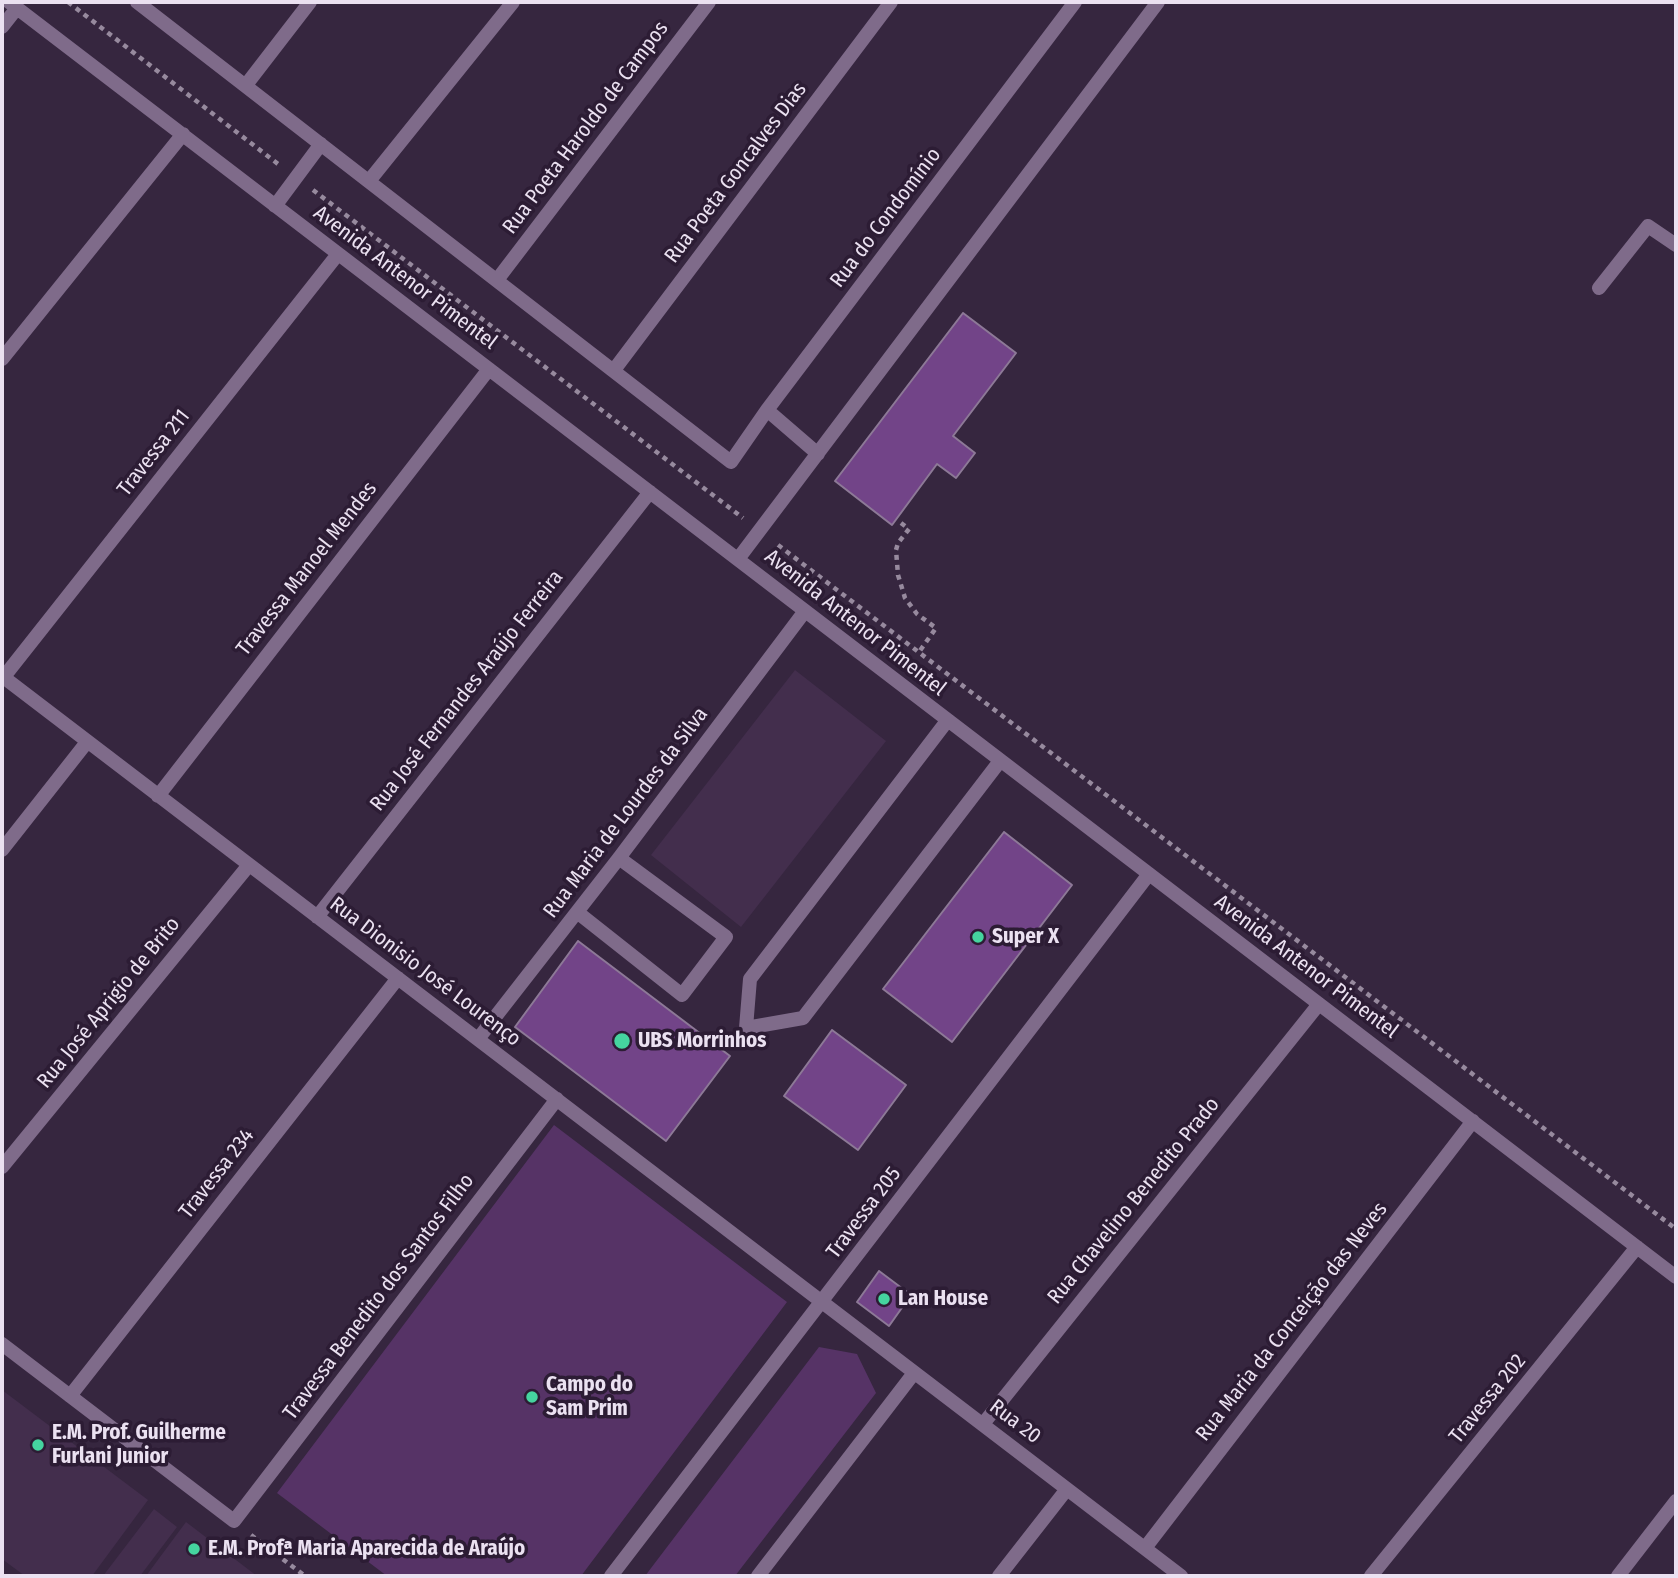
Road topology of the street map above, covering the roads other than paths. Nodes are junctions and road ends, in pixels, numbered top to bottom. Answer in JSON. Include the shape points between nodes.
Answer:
{"nodes":[{"id":1,"x":137,"y":2,"type":"edge"},
{"id":2,"x":310,"y":2,"type":"edge"},
{"id":3,"x":513,"y":2,"type":"edge"},
{"id":4,"x":709,"y":2,"type":"edge"},
{"id":5,"x":891,"y":2,"type":"edge"},
{"id":6,"x":1075,"y":2,"type":"edge"},
{"id":7,"x":1158,"y":2,"type":"edge"},
{"id":8,"x":13,"y":5,"type":"edge"},
{"id":9,"x":2,"y":27,"type":"edge"},
{"id":10,"x":246,"y":85,"type":"junction"},
{"id":11,"x":183,"y":134,"type":"junction"},
{"id":12,"x":321,"y":144,"type":"junction"},
{"id":13,"x":369,"y":181,"type":"junction"},
{"id":14,"x":275,"y":206,"type":"junction"},
{"id":15,"x":1676,"y":245,"type":"edge"},
{"id":16,"x":338,"y":254,"type":"junction"},
{"id":17,"x":497,"y":280,"type":"junction"},
{"id":18,"x":1599,"y":288,"type":"dead end"},
{"id":19,"x":2,"y":359,"type":"edge"},
{"id":20,"x":489,"y":369,"type":"junction"},
{"id":21,"x":614,"y":370,"type":"junction"},
{"id":22,"x":767,"y":410,"type":"junction"},
{"id":23,"x":818,"y":454,"type":"junction"},
{"id":24,"x":650,"y":492,"type":"junction"},
{"id":25,"x":738,"y":559,"type":"junction"},
{"id":26,"x":805,"y":611,"type":"junction"},
{"id":27,"x":2,"y":677,"type":"edge"},
{"id":28,"x":947,"y":721,"type":"junction"},
{"id":29,"x":87,"y":741,"type":"junction"},
{"id":30,"x":1000,"y":761,"type":"junction"},
{"id":31,"x":158,"y":796,"type":"junction"},
{"id":32,"x":2,"y":850,"type":"edge"},
{"id":33,"x":619,"y":858,"type":"junction"},
{"id":34,"x":249,"y":865,"type":"junction"},
{"id":35,"x":1149,"y":874,"type":"junction"},
{"id":36,"x":577,"y":912,"type":"junction"},
{"id":37,"x":317,"y":917,"type":"junction"},
{"id":38,"x":398,"y":978,"type":"junction"},
{"id":39,"x":1319,"y":1004,"type":"junction"},
{"id":40,"x":478,"y":1039,"type":"junction"},
{"id":41,"x":557,"y":1099,"type":"junction"},
{"id":42,"x":1473,"y":1121,"type":"junction"},
{"id":43,"x":2,"y":1167,"type":"edge"},
{"id":44,"x":1637,"y":1247,"type":"junction"},
{"id":45,"x":1676,"y":1277,"type":"edge"},
{"id":46,"x":822,"y":1301,"type":"junction"},
{"id":47,"x":2,"y":1344,"type":"edge"},
{"id":48,"x":914,"y":1373,"type":"junction"},
{"id":49,"x":69,"y":1396,"type":"junction"},
{"id":50,"x":983,"y":1424,"type":"junction"},
{"id":51,"x":1067,"y":1489,"type":"junction"},
{"id":52,"x":1676,"y":1501,"type":"edge"},
{"id":53,"x":1144,"y":1548,"type":"junction"},
{"id":54,"x":611,"y":1576,"type":"edge"},
{"id":55,"x":758,"y":1576,"type":"edge"},
{"id":56,"x":999,"y":1576,"type":"edge"},
{"id":57,"x":1181,"y":1576,"type":"edge"},
{"id":58,"x":1371,"y":1576,"type":"edge"},
{"id":59,"x":1618,"y":1576,"type":"edge"}],
"edges":[{"from":1,"to":10,"type":"street"},
{"from":2,"to":10,"type":"street"},
{"from":3,"to":13,"type":"street"},
{"from":4,"to":17,"type":"street","name":"Rua Poeta Haroldo de Campos"},
{"from":5,"to":21,"type":"street","name":"Rua Poeta Goncalves Dias"},
{"from":6,"to":22,"type":"street","name":"Rua do Condomínio"},
{"from":7,"to":23,"type":"street"},
{"from":8,"to":9,"type":"street"},
{"from":8,"to":11,"type":"street","name":"Avenida Antenor Pimentel"},
{"from":10,"to":12,"type":"street"},
{"from":11,"to":14,"type":"street","name":"Avenida Antenor Pimentel"},
{"from":11,"to":19,"type":"street"},
{"from":12,"to":13,"type":"street"},
{"from":12,"to":14,"type":"street"},
{"from":13,"to":17,"type":"street"},
{"from":14,"to":16,"type":"street","name":"Avenida Antenor Pimentel"},
{"from":15,"to":18,"type":"street","via":[[1648,226]]},
{"from":16,"to":20,"type":"street","name":"Avenida Antenor Pimentel"},
{"from":16,"to":27,"type":"street","name":"Travessa 211"},
{"from":17,"to":21,"type":"street"},
{"from":20,"to":24,"type":"street","name":"Avenida Antenor Pimentel"},
{"from":20,"to":31,"type":"street","name":"Travessa Manoel Mendes"},
{"from":21,"to":22,"type":"street","name":"Rua do Condomínio","via":[[731,462]]},
{"from":22,"to":23,"type":"street"},
{"from":23,"to":25,"type":"street"},
{"from":24,"to":25,"type":"street","name":"Avenida Antenor Pimentel"},
{"from":24,"to":37,"type":"street","name":"Rua José Fernandes Araújo Ferreira"},
{"from":25,"to":26,"type":"street","name":"Avenida Antenor Pimentel"},
{"from":26,"to":28,"type":"street","name":"Avenida Antenor Pimentel"},
{"from":26,"to":33,"type":"street","name":"Rua Maria de Lourdes da Silva"},
{"from":27,"to":29,"type":"street","name":"Rua Dionisio José Lourenço"},
{"from":28,"to":30,"type":"street","name":"Avenida Antenor Pimentel"},
{"from":28,"to":30,"type":"street","via":[[750,979],[746,1028],[803,1018]]},
{"from":29,"to":31,"type":"street","name":"Rua Dionisio José Lourenço"},
{"from":29,"to":32,"type":"street"},
{"from":30,"to":35,"type":"street","name":"Avenida Antenor Pimentel"},
{"from":31,"to":34,"type":"street","name":"Rua Dionisio José Lourenço"},
{"from":33,"to":36,"type":"street","name":"Rua Maria de Lourdes da Silva"},
{"from":33,"to":36,"type":"street","via":[[726,937],[682,995]]},
{"from":34,"to":37,"type":"street","name":"Rua Dionisio José Lourenço"},
{"from":34,"to":43,"type":"street","name":"Rua José Aprigio de Brito"},
{"from":35,"to":39,"type":"street","name":"Avenida Antenor Pimentel"},
{"from":35,"to":46,"type":"street","name":"Travessa 205"},
{"from":36,"to":40,"type":"street","name":"Rua Maria de Lourdes da Silva"},
{"from":37,"to":38,"type":"street","name":"Rua Dionisio José Lourenço"},
{"from":38,"to":40,"type":"street","name":"Rua Dionisio José Lourenço"},
{"from":38,"to":49,"type":"street","name":"Travessa 234"},
{"from":39,"to":42,"type":"street","name":"Avenida Antenor Pimentel"},
{"from":39,"to":50,"type":"street","name":"Rua Chavelino Benedito Prado"},
{"from":40,"to":41,"type":"street","name":"Rua Dionisio José Lourenço"},
{"from":41,"to":46,"type":"street","name":"Rua Dionisio José Lourenço"},
{"from":41,"to":49,"type":"street","name":"Travessa Benedito dos Santos Filho","via":[[234,1521]]},
{"from":42,"to":44,"type":"street","name":"Avenida Antenor Pimentel"},
{"from":42,"to":53,"type":"street","name":"Rua Maria da Conceição das Neves"},
{"from":44,"to":45,"type":"street","name":"Avenida Antenor Pimentel"},
{"from":44,"to":58,"type":"street","name":"Travessa 202"},
{"from":46,"to":48,"type":"street","name":"Rua 20"},
{"from":46,"to":54,"type":"street","name":"Travessa 205"},
{"from":47,"to":49,"type":"street"},
{"from":48,"to":50,"type":"street","name":"Rua 20"},
{"from":48,"to":55,"type":"street"},
{"from":50,"to":51,"type":"street","name":"Rua 20"},
{"from":51,"to":53,"type":"street","name":"Rua 20"},
{"from":51,"to":56,"type":"street"},
{"from":52,"to":59,"type":"street"},
{"from":53,"to":57,"type":"street","name":"Rua 20"}]}
